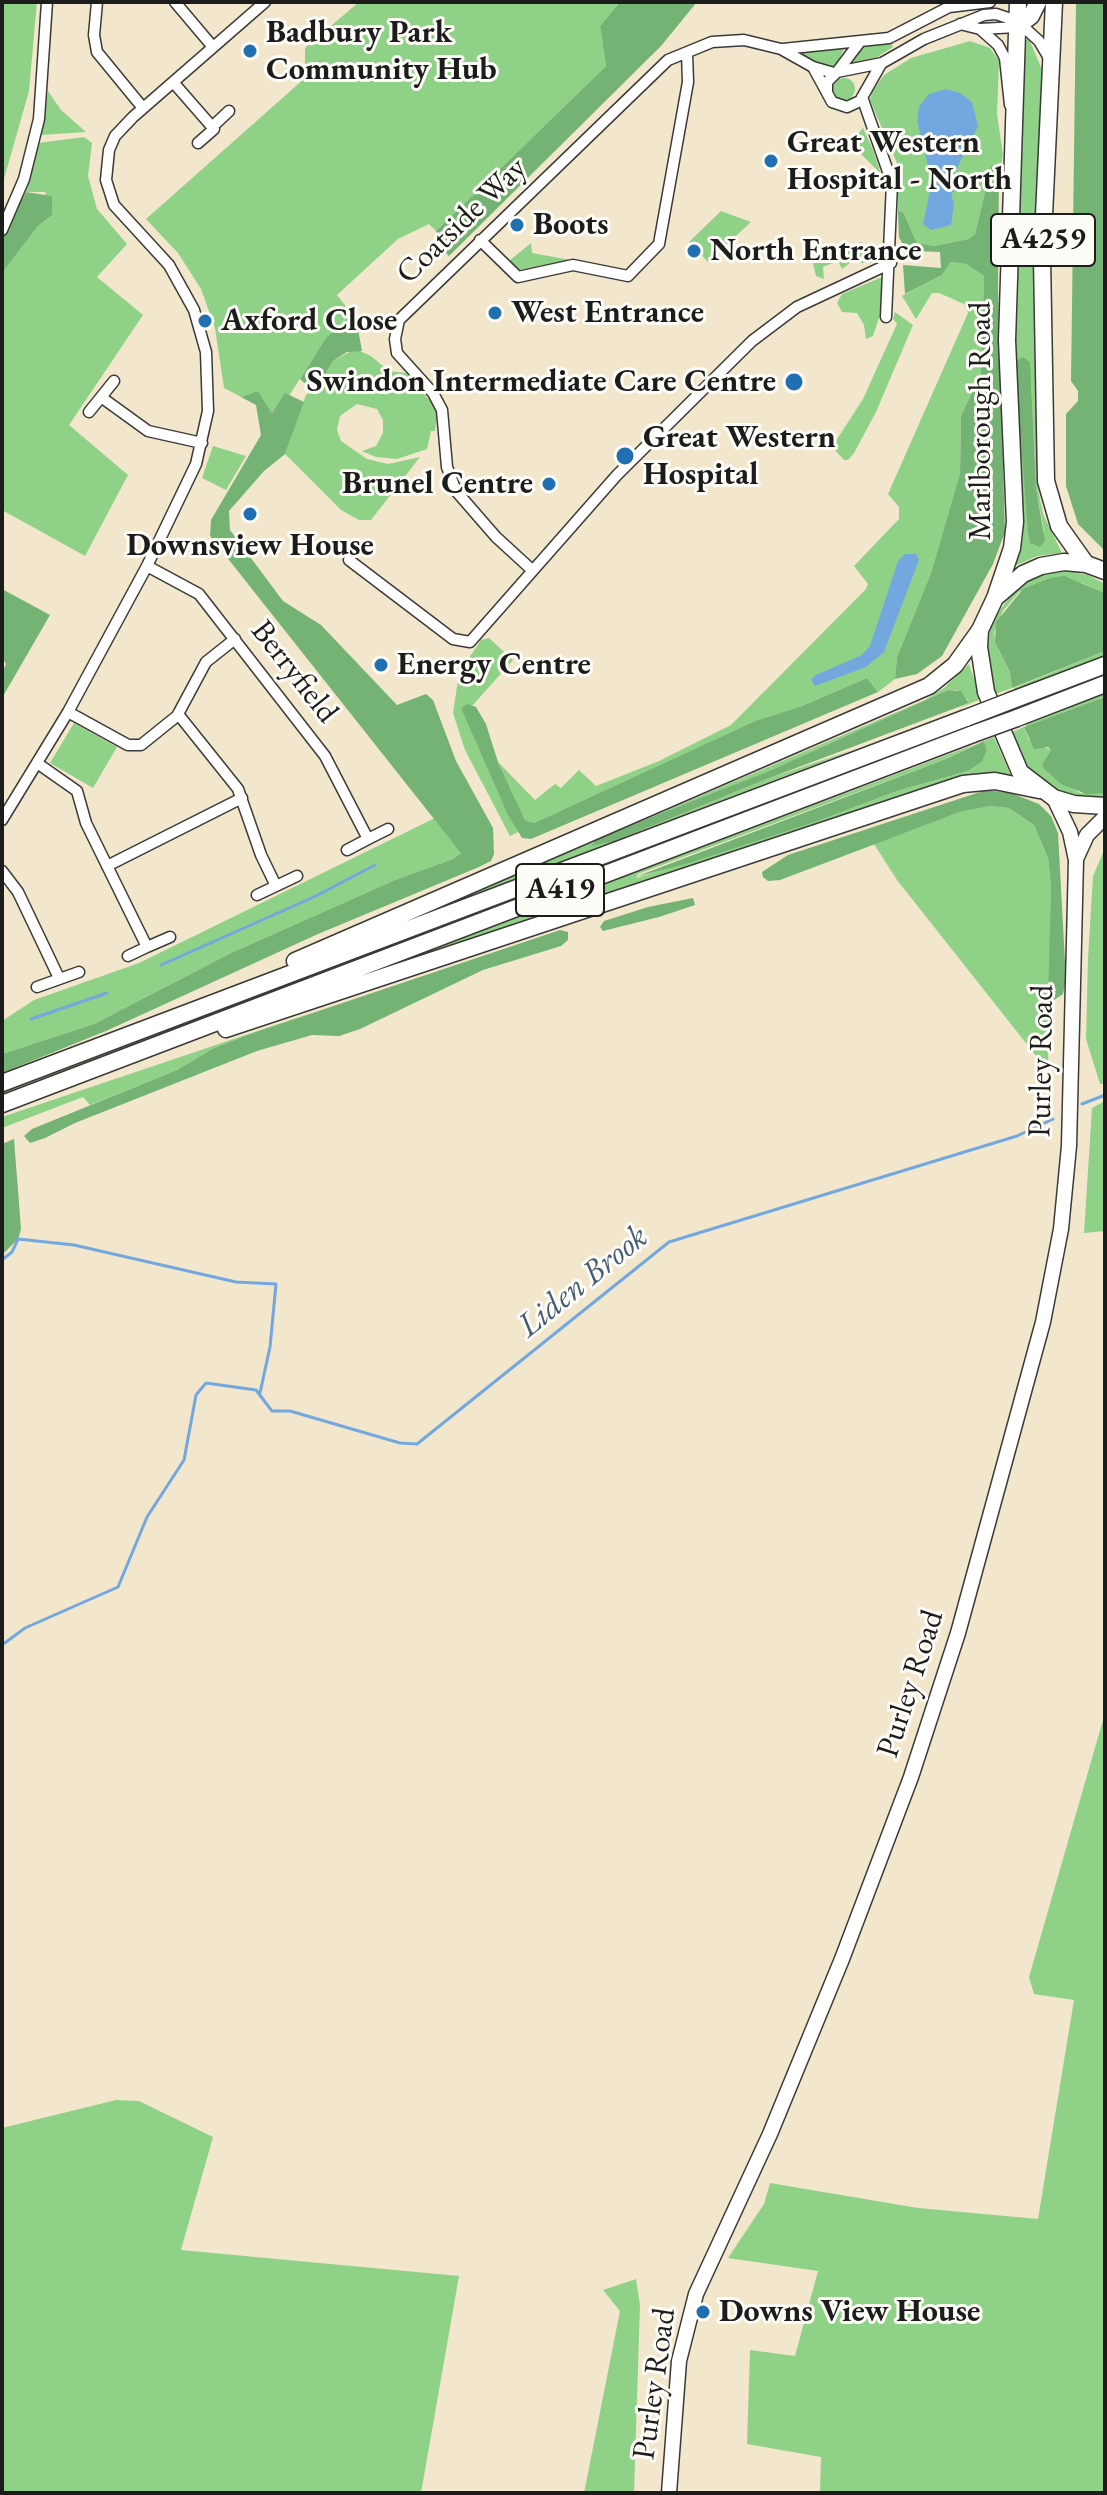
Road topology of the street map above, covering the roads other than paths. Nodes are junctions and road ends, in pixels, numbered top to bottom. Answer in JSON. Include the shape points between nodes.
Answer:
{"nodes":[{"id":1,"x":47,"y":2,"type":"edge"},
{"id":2,"x":97,"y":2,"type":"edge"},
{"id":3,"x":175,"y":2,"type":"edge"},
{"id":4,"x":265,"y":2,"type":"edge"},
{"id":5,"x":990,"y":2,"type":"edge"},
{"id":6,"x":1018,"y":2,"type":"edge"},
{"id":7,"x":1038,"y":2,"type":"edge"},
{"id":8,"x":1054,"y":2,"type":"edge"},
{"id":9,"x":960,"y":24,"type":"junction"},
{"id":10,"x":1019,"y":24,"type":"junction"},
{"id":11,"x":980,"y":29,"type":"junction"},
{"id":12,"x":861,"y":42,"type":"junction"},
{"id":13,"x":213,"y":47,"type":"junction"},
{"id":14,"x":781,"y":49,"type":"junction"},
{"id":15,"x":687,"y":53,"type":"junction"},
{"id":16,"x":882,"y":63,"type":"junction"},
{"id":17,"x":1052,"y":66,"type":"junction"},
{"id":18,"x":813,"y":67,"type":"junction"},
{"id":19,"x":852,"y":71,"type":"junction"},
{"id":20,"x":835,"y":72,"type":"junction"},
{"id":21,"x":173,"y":82,"type":"junction"},
{"id":22,"x":827,"y":93,"type":"junction"},
{"id":23,"x":863,"y":94,"type":"junction"},
{"id":24,"x":847,"y":107,"type":"junction"},
{"id":25,"x":143,"y":108,"type":"junction"},
{"id":26,"x":229,"y":111,"type":"dead end"},
{"id":27,"x":1013,"y":115,"type":"junction"},
{"id":28,"x":871,"y":126,"type":"junction"},
{"id":29,"x":212,"y":127,"type":"junction"},
{"id":30,"x":198,"y":143,"type":"dead end"},
{"id":31,"x":2,"y":230,"type":"edge"},
{"id":32,"x":480,"y":240,"type":"junction"},
{"id":33,"x":891,"y":263,"type":"junction"},
{"id":34,"x":886,"y":317,"type":"dead end"},
{"id":35,"x":114,"y":381,"type":"dead end"},
{"id":36,"x":101,"y":397,"type":"junction"},
{"id":37,"x":89,"y":412,"type":"dead end"},
{"id":38,"x":202,"y":443,"type":"junction"},
{"id":39,"x":349,"y":560,"type":"dead end"},
{"id":40,"x":1086,"y":564,"type":"junction"},
{"id":41,"x":147,"y":566,"type":"junction"},
{"id":42,"x":532,"y":570,"type":"junction"},
{"id":43,"x":1105,"y":571,"type":"edge"},
{"id":44,"x":995,"y":598,"type":"junction"},
{"id":45,"x":980,"y":630,"type":"junction"},
{"id":46,"x":235,"y":639,"type":"junction"},
{"id":47,"x":1105,"y":665,"type":"edge"},
{"id":48,"x":1105,"y":684,"type":"edge"},
{"id":49,"x":68,"y":712,"type":"junction"},
{"id":50,"x":178,"y":714,"type":"junction"},
{"id":51,"x":37,"y":763,"type":"junction"},
{"id":52,"x":1047,"y":794,"type":"junction"},
{"id":53,"x":242,"y":798,"type":"junction"},
{"id":54,"x":1105,"y":806,"type":"edge"},
{"id":55,"x":1105,"y":817,"type":"edge"},
{"id":56,"x":2,"y":820,"type":"edge"},
{"id":57,"x":388,"y":829,"type":"dead end"},
{"id":58,"x":368,"y":839,"type":"junction"},
{"id":59,"x":347,"y":850,"type":"dead end"},
{"id":60,"x":1076,"y":860,"type":"junction"},
{"id":61,"x":107,"y":866,"type":"junction"},
{"id":62,"x":2,"y":871,"type":"edge"},
{"id":63,"x":297,"y":876,"type":"dead end"},
{"id":64,"x":276,"y":886,"type":"junction"},
{"id":65,"x":257,"y":895,"type":"dead end"},
{"id":66,"x":170,"y":937,"type":"dead end"},
{"id":67,"x":147,"y":947,"type":"junction"},
{"id":68,"x":128,"y":956,"type":"dead end"},
{"id":69,"x":79,"y":972,"type":"dead end"},
{"id":70,"x":59,"y":978,"type":"junction"},
{"id":71,"x":37,"y":987,"type":"dead end"},
{"id":72,"x":166,"y":1021,"type":"junction"},
{"id":73,"x":149,"y":1050,"type":"junction"},
{"id":74,"x":2,"y":1083,"type":"edge"},
{"id":75,"x":2,"y":1104,"type":"edge"},
{"id":76,"x":669,"y":2493,"type":"edge"}],
"edges":[{"from":1,"to":31,"type":"street","via":[[39,119],[24,179]]},
{"from":2,"to":25,"type":"street","via":[[97,52]]},
{"from":3,"to":13,"type":"street"},
{"from":4,"to":13,"type":"street"},
{"from":5,"to":12,"type":"street","via":[[956,5],[899,35]]},
{"from":6,"to":10,"type":"main road","name":"Marlborough Road","number":"A4259"},
{"from":7,"to":10,"type":"main road"},
{"from":8,"to":17,"type":"main road","name":"Marlborough Road","number":"A4259"},
{"from":9,"to":10,"type":"street","via":[[993,14]]},
{"from":9,"to":11,"type":"street"},
{"from":9,"to":16,"type":"street"},
{"from":10,"to":11,"type":"street"},
{"from":10,"to":17,"type":"street","via":[[1042,46]]},
{"from":10,"to":27,"type":"main road","name":"Marlborough Road","number":"A4259"},
{"from":11,"to":27,"type":"street","via":[[1005,58],[1006,94]]},
{"from":12,"to":14,"type":"street"},
{"from":12,"to":20,"type":"street"},
{"from":13,"to":21,"type":"street"},
{"from":14,"to":15,"type":"street","name":"Coatside Way","via":[[736,40],[712,42]]},
{"from":14,"to":18,"type":"street","name":"Coatside Way"},
{"from":15,"to":32,"type":"street","name":"Coatside Way","via":[[661,65]]},
{"from":15,"to":32,"type":"street","via":[[688,82],[659,244],[638,267],[621,277],[573,265],[518,277]]},
{"from":16,"to":19,"type":"street"},
{"from":16,"to":23,"type":"street"},
{"from":17,"to":40,"type":"main road","name":"Marlborough Road","number":"A4259","via":[[1042,258],[1046,481],[1059,526]]},
{"from":18,"to":20,"type":"street","name":"Coatside Way"},
{"from":18,"to":22,"type":"street"},
{"from":19,"to":20,"type":"street"},
{"from":19,"to":23,"type":"street","via":[[861,78]]},
{"from":20,"to":22,"type":"street"},
{"from":21,"to":25,"type":"street"},
{"from":21,"to":29,"type":"street"},
{"from":22,"to":24,"type":"street","via":[[832,102]]},
{"from":23,"to":24,"type":"street"},
{"from":23,"to":28,"type":"street"},
{"from":24,"to":28,"type":"street"},
{"from":25,"to":38,"type":"street","via":[[111,143],[106,186],[120,214],[177,276],[199,325],[209,382]]},
{"from":26,"to":29,"type":"street"},
{"from":27,"to":44,"type":"main road","name":"Marlborough Road","number":"A4259","via":[[1007,340],[1015,522]]},
{"from":28,"to":33,"type":"street","via":[[892,183]]},
{"from":29,"to":30,"type":"street"},
{"from":32,"to":42,"type":"street","name":"Coatside Way","via":[[402,316],[396,346],[438,401],[447,467],[456,491]]},
{"from":33,"to":34,"type":"street"},
{"from":33,"to":42,"type":"street","via":[[816,297],[768,328],[635,455]]},
{"from":35,"to":36,"type":"street"},
{"from":36,"to":37,"type":"street"},
{"from":36,"to":38,"type":"street","via":[[148,431]]},
{"from":38,"to":41,"type":"street"},
{"from":39,"to":42,"type":"street","via":[[465,643],[478,637]]},
{"from":40,"to":43,"type":"main road"},
{"from":40,"to":44,"type":"main road","via":[[1041,566]]},
{"from":41,"to":46,"type":"street","name":"Berryfield","via":[[193,589]]},
{"from":41,"to":49,"type":"street"},
{"from":44,"to":45,"type":"main road","name":"Marlborough Road"},
{"from":45,"to":52,"type":"main road","via":[[981,670],[997,722],[1015,765]]},
{"from":45,"to":72,"type":"main road","number":"A419","via":[[955,665],[929,686],[487,875]]},
{"from":46,"to":50,"type":"street","via":[[206,662]]},
{"from":46,"to":58,"type":"street","name":"Berryfield","via":[[325,756]]},
{"from":47,"to":72,"type":"main road","number":"A419","bridge":true},
{"from":48,"to":73,"type":"main road","number":"A419","bridge":true},
{"from":49,"to":50,"type":"street","via":[[133,746],[145,743]]},
{"from":49,"to":51,"type":"street"},
{"from":50,"to":53,"type":"street"},
{"from":51,"to":56,"type":"street"},
{"from":51,"to":61,"type":"street","via":[[75,787]]},
{"from":52,"to":54,"type":"main road","via":[[1074,804]]},
{"from":52,"to":60,"type":"main road","name":"Purley Road","via":[[1068,826]]},
{"from":52,"to":73,"type":"main road","number":"A419","via":[[995,781],[963,784]]},
{"from":53,"to":61,"type":"street"},
{"from":53,"to":64,"type":"street"},
{"from":55,"to":60,"type":"main road","name":"Purley Road","via":[[1084,839]]},
{"from":57,"to":58,"type":"street"},
{"from":58,"to":59,"type":"street"},
{"from":60,"to":76,"type":"main road","name":"Purley Road","via":[[1069,1146],[1061,1229],[1043,1322],[958,1633],[911,1777],[842,1959],[692,2307],[679,2361]]},
{"from":61,"to":67,"type":"street"},
{"from":62,"to":70,"type":"street","via":[[18,892]]},
{"from":63,"to":64,"type":"street"},
{"from":64,"to":65,"type":"street"},
{"from":66,"to":67,"type":"street"},
{"from":67,"to":68,"type":"street"},
{"from":69,"to":70,"type":"street"},
{"from":70,"to":71,"type":"street"},
{"from":72,"to":74,"type":"main road","number":"A419"},
{"from":73,"to":75,"type":"main road","number":"A419"}]}
